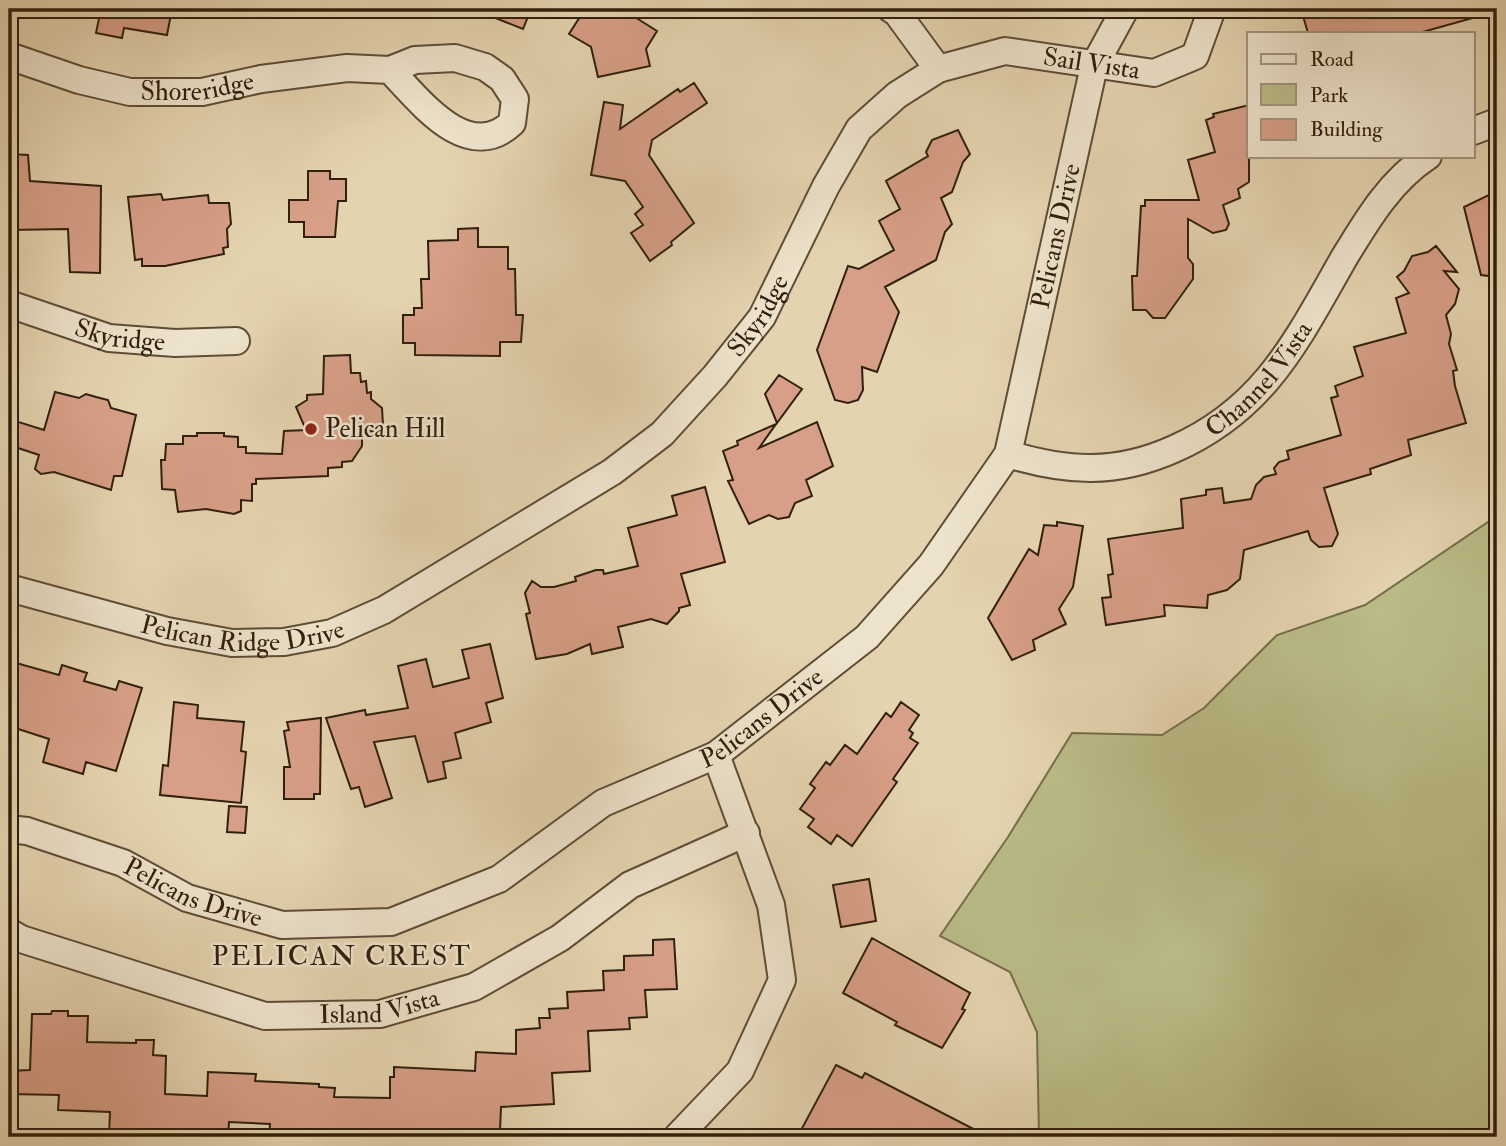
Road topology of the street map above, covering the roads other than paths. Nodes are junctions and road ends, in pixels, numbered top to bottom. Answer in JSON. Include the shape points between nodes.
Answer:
{"nodes":[{"id":1,"x":891,"y":9,"type":"edge"},
{"id":2,"x":1125,"y":9,"type":"edge"},
{"id":3,"x":1212,"y":9,"type":"edge"},
{"id":4,"x":9,"y":56,"type":"edge"},
{"id":5,"x":1094,"y":66,"type":"junction"},
{"id":6,"x":938,"y":69,"type":"junction"},
{"id":7,"x":390,"y":70,"type":"dead end"},
{"id":8,"x":1497,"y":122,"type":"edge"},
{"id":9,"x":1474,"y":131,"type":"edge"},
{"id":10,"x":1425,"y":158,"type":"edge"},
{"id":11,"x":9,"y":304,"type":"edge"},
{"id":12,"x":236,"y":341,"type":"dead end"},
{"id":13,"x":1008,"y":454,"type":"junction"},
{"id":14,"x":465,"y":564,"type":"joint"},
{"id":15,"x":9,"y":588,"type":"edge"},
{"id":16,"x":716,"y":755,"type":"junction"},
{"id":17,"x":9,"y":829,"type":"edge"},
{"id":18,"x":746,"y":833,"type":"junction"},
{"id":19,"x":13,"y":940,"type":"edge"},
{"id":20,"x":677,"y":1137,"type":"edge"}],
"edges":[{"from":1,"to":6,"type":"street"},
{"from":2,"to":5,"type":"street","name":"Pelicans Drive"},
{"from":3,"to":5,"type":"street","name":"Sail Vista","via":[[1195,56],[1154,73]]},
{"from":4,"to":7,"type":"street","name":"Shoreridge","via":[[130,92],[202,92],[347,68]]},
{"from":5,"to":6,"type":"street","name":"Sail Vista","via":[[1005,51]]},
{"from":5,"to":13,"type":"street","name":"Pelicans Drive"},
{"from":6,"to":14,"type":"street","name":"Skyridge","via":[[897,95],[859,129],[762,317],[662,434],[612,472]]},
{"from":8,"to":9,"type":"street"},
{"from":10,"to":13,"type":"street","name":"Channel Vista","via":[[1385,195],[1260,392],[1226,420],[1196,440],[1119,466],[1049,467]]},
{"from":11,"to":12,"type":"street","name":"Skyridge","via":[[109,338]]},
{"from":13,"to":16,"type":"street","name":"Pelicans Drive","via":[[931,565],[867,637]]},
{"from":14,"to":15,"type":"street","name":"Pelican Ridge Drive","via":[[374,615],[331,633],[284,642],[232,643],[167,631]]},
{"from":16,"to":17,"type":"street","name":"Pelicans Drive","via":[[603,803],[499,879],[391,922],[282,925],[187,898],[123,863]]},
{"from":16,"to":18,"type":"street"},
{"from":18,"to":19,"type":"street","name":"Island Vista","via":[[630,884],[560,938],[474,987],[380,1014],[265,1016]]},
{"from":18,"to":20,"type":"street","via":[[771,905],[782,980],[740,1072]]}]}
